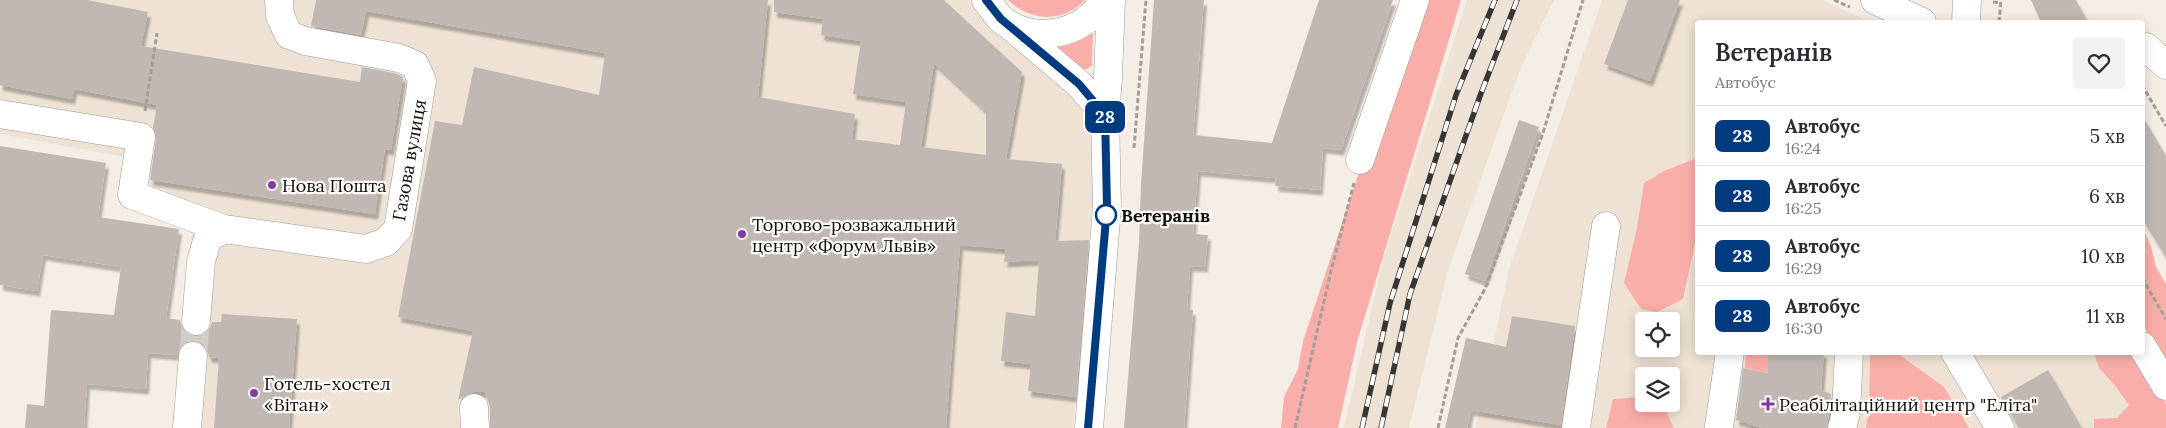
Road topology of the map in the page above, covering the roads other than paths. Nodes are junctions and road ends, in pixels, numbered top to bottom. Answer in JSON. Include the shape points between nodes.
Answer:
{"nodes":[{"id":1,"x":279,"y":0,"type":"edge"},
{"id":2,"x":1104,"y":0,"type":"edge"},
{"id":3,"x":1111,"y":0,"type":"edge"},
{"id":4,"x":1415,"y":0,"type":"edge"},
{"id":5,"x":1875,"y":0,"type":"edge"},
{"id":6,"x":1967,"y":0,"type":"edge"},
{"id":7,"x":993,"y":9,"type":"edge"},
{"id":8,"x":1918,"y":20,"type":"edge"},
{"id":9,"x":1966,"y":20,"type":"edge"},
{"id":10,"x":0,"y":114,"type":"edge"},
{"id":11,"x":1105,"y":115,"type":"junction"},
{"id":12,"x":1360,"y":160,"type":"road end"},
{"id":13,"x":1606,"y":226,"type":"dead end"},
{"id":14,"x":224,"y":229,"type":"junction"},
{"id":15,"x":196,"y":321,"type":"tunnel mouth"},
{"id":16,"x":2145,"y":351,"type":"edge"},
{"id":17,"x":1730,"y":355,"type":"edge"},
{"id":18,"x":1849,"y":355,"type":"edge"},
{"id":19,"x":1957,"y":355,"type":"edge"},
{"id":20,"x":193,"y":356,"type":"tunnel mouth"},
{"id":21,"x":2166,"y":386,"type":"edge"},
{"id":22,"x":1719,"y":426,"type":"dead end"},
{"id":23,"x":187,"y":428,"type":"edge"},
{"id":24,"x":1088,"y":428,"type":"edge"},
{"id":25,"x":1576,"y":428,"type":"edge"},
{"id":26,"x":1842,"y":428,"type":"edge"},
{"id":27,"x":2000,"y":428,"type":"edge"}],
"edges":[{"from":1,"to":14,"type":"street","name":"Газова вулиця","via":[[280,16],[289,34],[305,41],[399,58],[414,65],[422,81],[398,229],[386,242],[366,249]]},
{"from":2,"to":7,"type":"street","via":[[1099,9],[1078,27],[1052,34],[1025,32]]},
{"from":3,"to":11,"type":"street"},
{"from":4,"to":12,"type":"street"},
{"from":5,"to":8,"type":"street"},
{"from":6,"to":9,"type":"street"},
{"from":7,"to":11,"type":"street","via":[[1079,84]]},
{"from":10,"to":14,"type":"street","via":[[141,137],[132,195]]},
{"from":11,"to":24,"type":"street","via":[[1107,207]]},
{"from":13,"to":25,"type":"street"},
{"from":14,"to":15,"type":"street","via":[[208,238],[201,261]]},
{"from":16,"to":21,"type":"street"},
{"from":17,"to":22,"type":"street"},
{"from":18,"to":26,"type":"street","via":[[1846,413]]},
{"from":19,"to":27,"type":"street"},
{"from":20,"to":23,"type":"street"}]}
